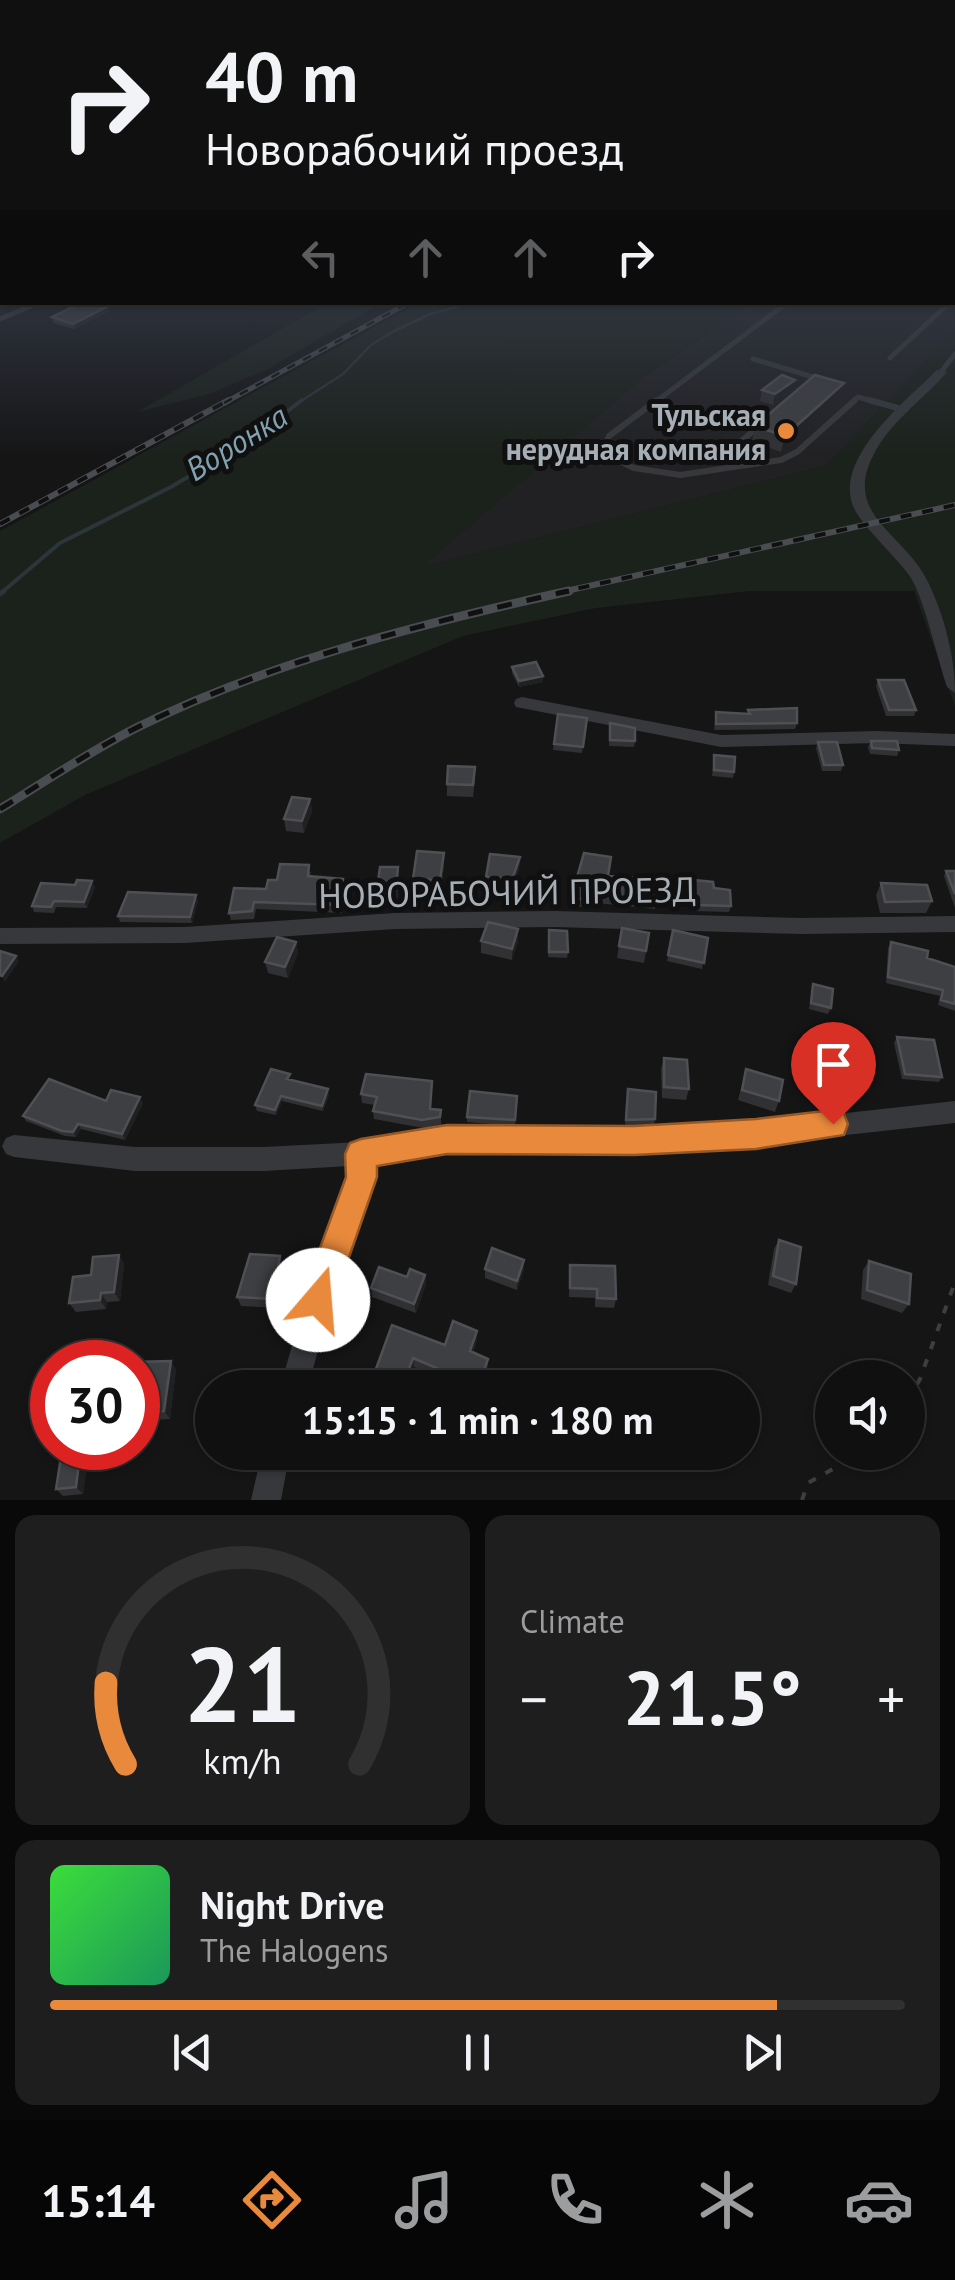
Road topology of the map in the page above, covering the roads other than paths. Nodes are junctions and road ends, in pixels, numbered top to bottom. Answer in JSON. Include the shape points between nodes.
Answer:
{"nodes":[{"id":1,"x":765,"y":319,"type":"edge"},
{"id":2,"x":932,"y":319,"type":"edge"},
{"id":3,"x":955,"y":354,"type":"edge"},
{"id":4,"x":890,"y":358,"type":"dead end"},
{"id":5,"x":752,"y":359,"type":"dead end"},
{"id":6,"x":941,"y":372,"type":"joint"},
{"id":7,"x":817,"y":378,"type":"junction"},
{"id":8,"x":831,"y":382,"type":"edge"},
{"id":9,"x":845,"y":386,"type":"edge"},
{"id":10,"x":804,"y":390,"type":"edge"},
{"id":11,"x":858,"y":397,"type":"junction"},
{"id":12,"x":906,"y":410,"type":"junction"},
{"id":13,"x":776,"y":413,"type":"edge"},
{"id":14,"x":734,"y":447,"type":"dead end"},
{"id":15,"x":955,"y":687,"type":"edge"},
{"id":16,"x":522,"y":703,"type":"dead end"},
{"id":17,"x":955,"y":740,"type":"edge"},
{"id":18,"x":955,"y":924,"type":"edge"},
{"id":19,"x":0,"y":936,"type":"edge"},
{"id":20,"x":955,"y":1112,"type":"edge"},
{"id":21,"x":14,"y":1146,"type":"dead end"},
{"id":22,"x":361,"y":1154,"type":"junction"},
{"id":23,"x":299,"y":1370,"type":"edge"},
{"id":24,"x":272,"y":1470,"type":"edge"},
{"id":25,"x":266,"y":1500,"type":"edge"}],
"edges":[{"from":1,"to":11,"type":"lane","via":[[609,436],[606,455],[680,476],[781,460]]},
{"from":2,"to":4,"type":"lane"},
{"from":3,"to":6,"type":"lane"},
{"from":5,"to":7,"type":"lane"},
{"from":6,"to":12,"type":"street"},
{"from":7,"to":8,"type":"lane"},
{"from":7,"to":10,"type":"lane"},
{"from":9,"to":11,"type":"lane"},
{"from":11,"to":12,"type":"lane"},
{"from":12,"to":15,"type":"street","via":[[862,460],[858,503],[926,594]]},
{"from":13,"to":14,"type":"lane"},
{"from":16,"to":17,"type":"street","via":[[721,741]]},
{"from":18,"to":19,"type":"street","name":"НОВОРАБОЧИЙ ПРОЕЗД","via":[[395,921],[185,935]]},
{"from":20,"to":22,"type":"street","via":[[726,1136],[447,1139]]},
{"from":21,"to":22,"type":"street","via":[[135,1159]]},
{"from":22,"to":23,"type":"street","via":[[362,1177]]},
{"from":24,"to":25,"type":"street"}]}
